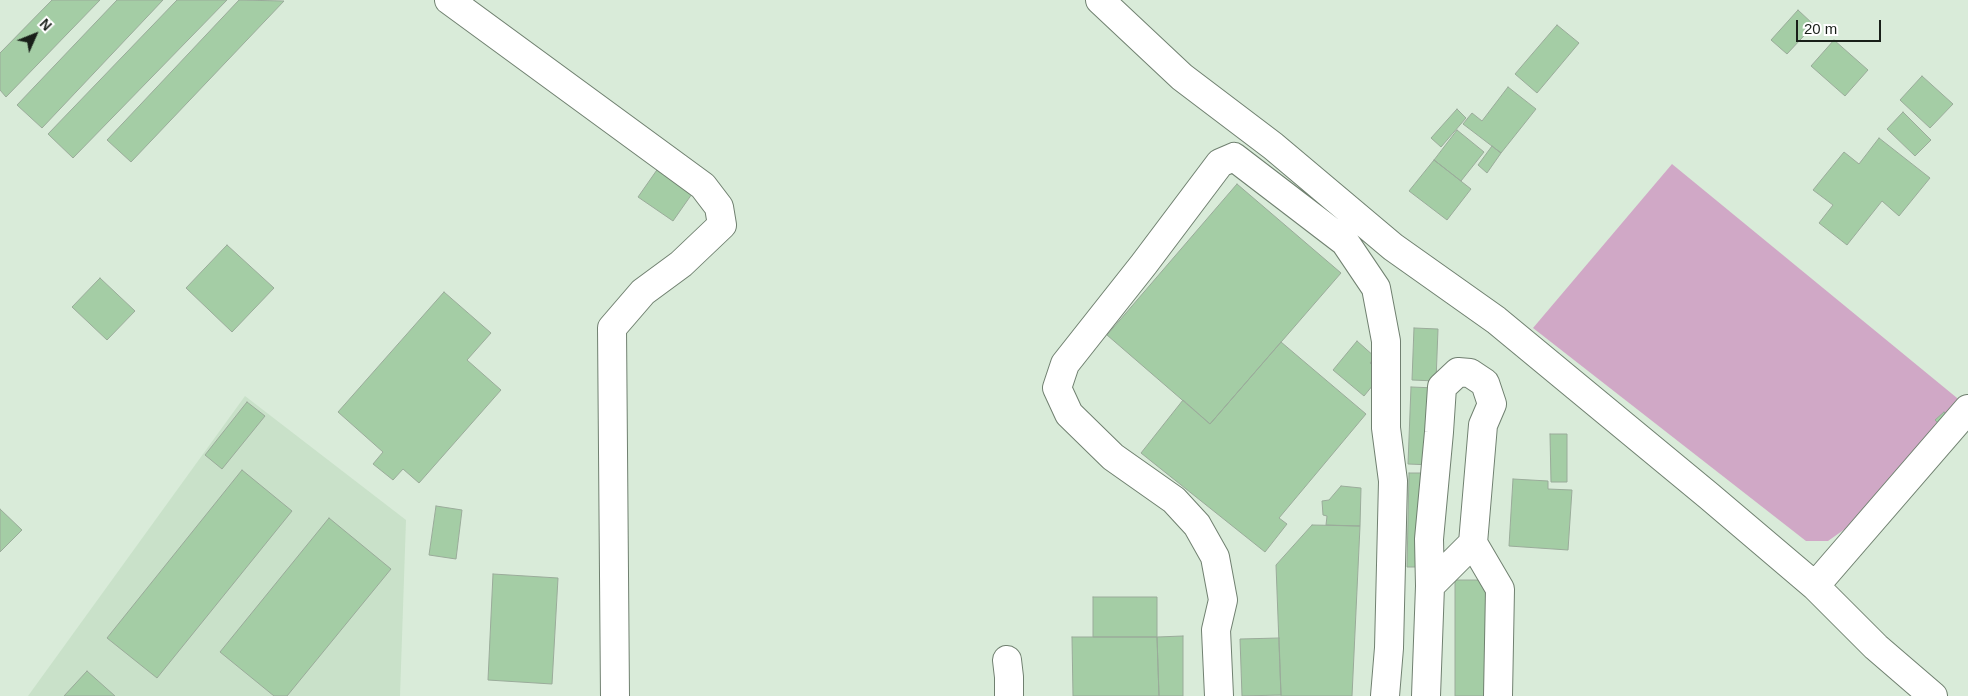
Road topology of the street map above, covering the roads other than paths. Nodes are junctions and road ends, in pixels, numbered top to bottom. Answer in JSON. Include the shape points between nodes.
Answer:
{"nodes":[{"id":1,"x":449,"y":0,"type":"edge"},
{"id":2,"x":1100,"y":0,"type":"edge"},
{"id":3,"x":1968,"y":409,"type":"edge"},
{"id":4,"x":1968,"y":439,"type":"edge"},
{"id":5,"x":1918,"y":467,"type":"junction"},
{"id":6,"x":1473,"y":543,"type":"junction"},
{"id":7,"x":1430,"y":586,"type":"junction"},
{"id":8,"x":1815,"y":586,"type":"junction"},
{"id":9,"x":1007,"y":660,"type":"dead end"},
{"id":10,"x":615,"y":696,"type":"edge"},
{"id":11,"x":1009,"y":696,"type":"edge"},
{"id":12,"x":1219,"y":696,"type":"edge"},
{"id":13,"x":1385,"y":696,"type":"edge"},
{"id":14,"x":1426,"y":696,"type":"edge"},
{"id":15,"x":1498,"y":696,"type":"edge"},
{"id":16,"x":1933,"y":696,"type":"edge"}],
"edges":[{"from":1,"to":10,"type":"street","via":[[703,186],[719,207],[722,225],[681,264],[643,292],[612,328]]},
{"from":2,"to":8,"type":"street","via":[[1182,77],[1273,146],[1393,247],[1496,320]]},
{"from":3,"to":5,"type":"street"},
{"from":4,"to":5,"type":"street"},
{"from":5,"to":8,"type":"street"},
{"from":6,"to":7,"type":"street"},
{"from":6,"to":7,"type":"street","via":[[1483,425],[1492,404],[1485,383],[1470,374],[1458,372],[1442,386],[1429,539]]},
{"from":6,"to":15,"type":"street","via":[[1500,589]]},
{"from":7,"to":14,"type":"street"},
{"from":8,"to":16,"type":"street","via":[[1876,647]]},
{"from":9,"to":11,"type":"street"},
{"from":12,"to":13,"type":"street","via":[[1216,630],[1223,600],[1215,557],[1197,525],[1174,500],[1113,457],[1069,414],[1057,388],[1065,364],[1220,163],[1234,156],[1345,242],[1376,288],[1386,341],[1386,428],[1393,481]]}]}
